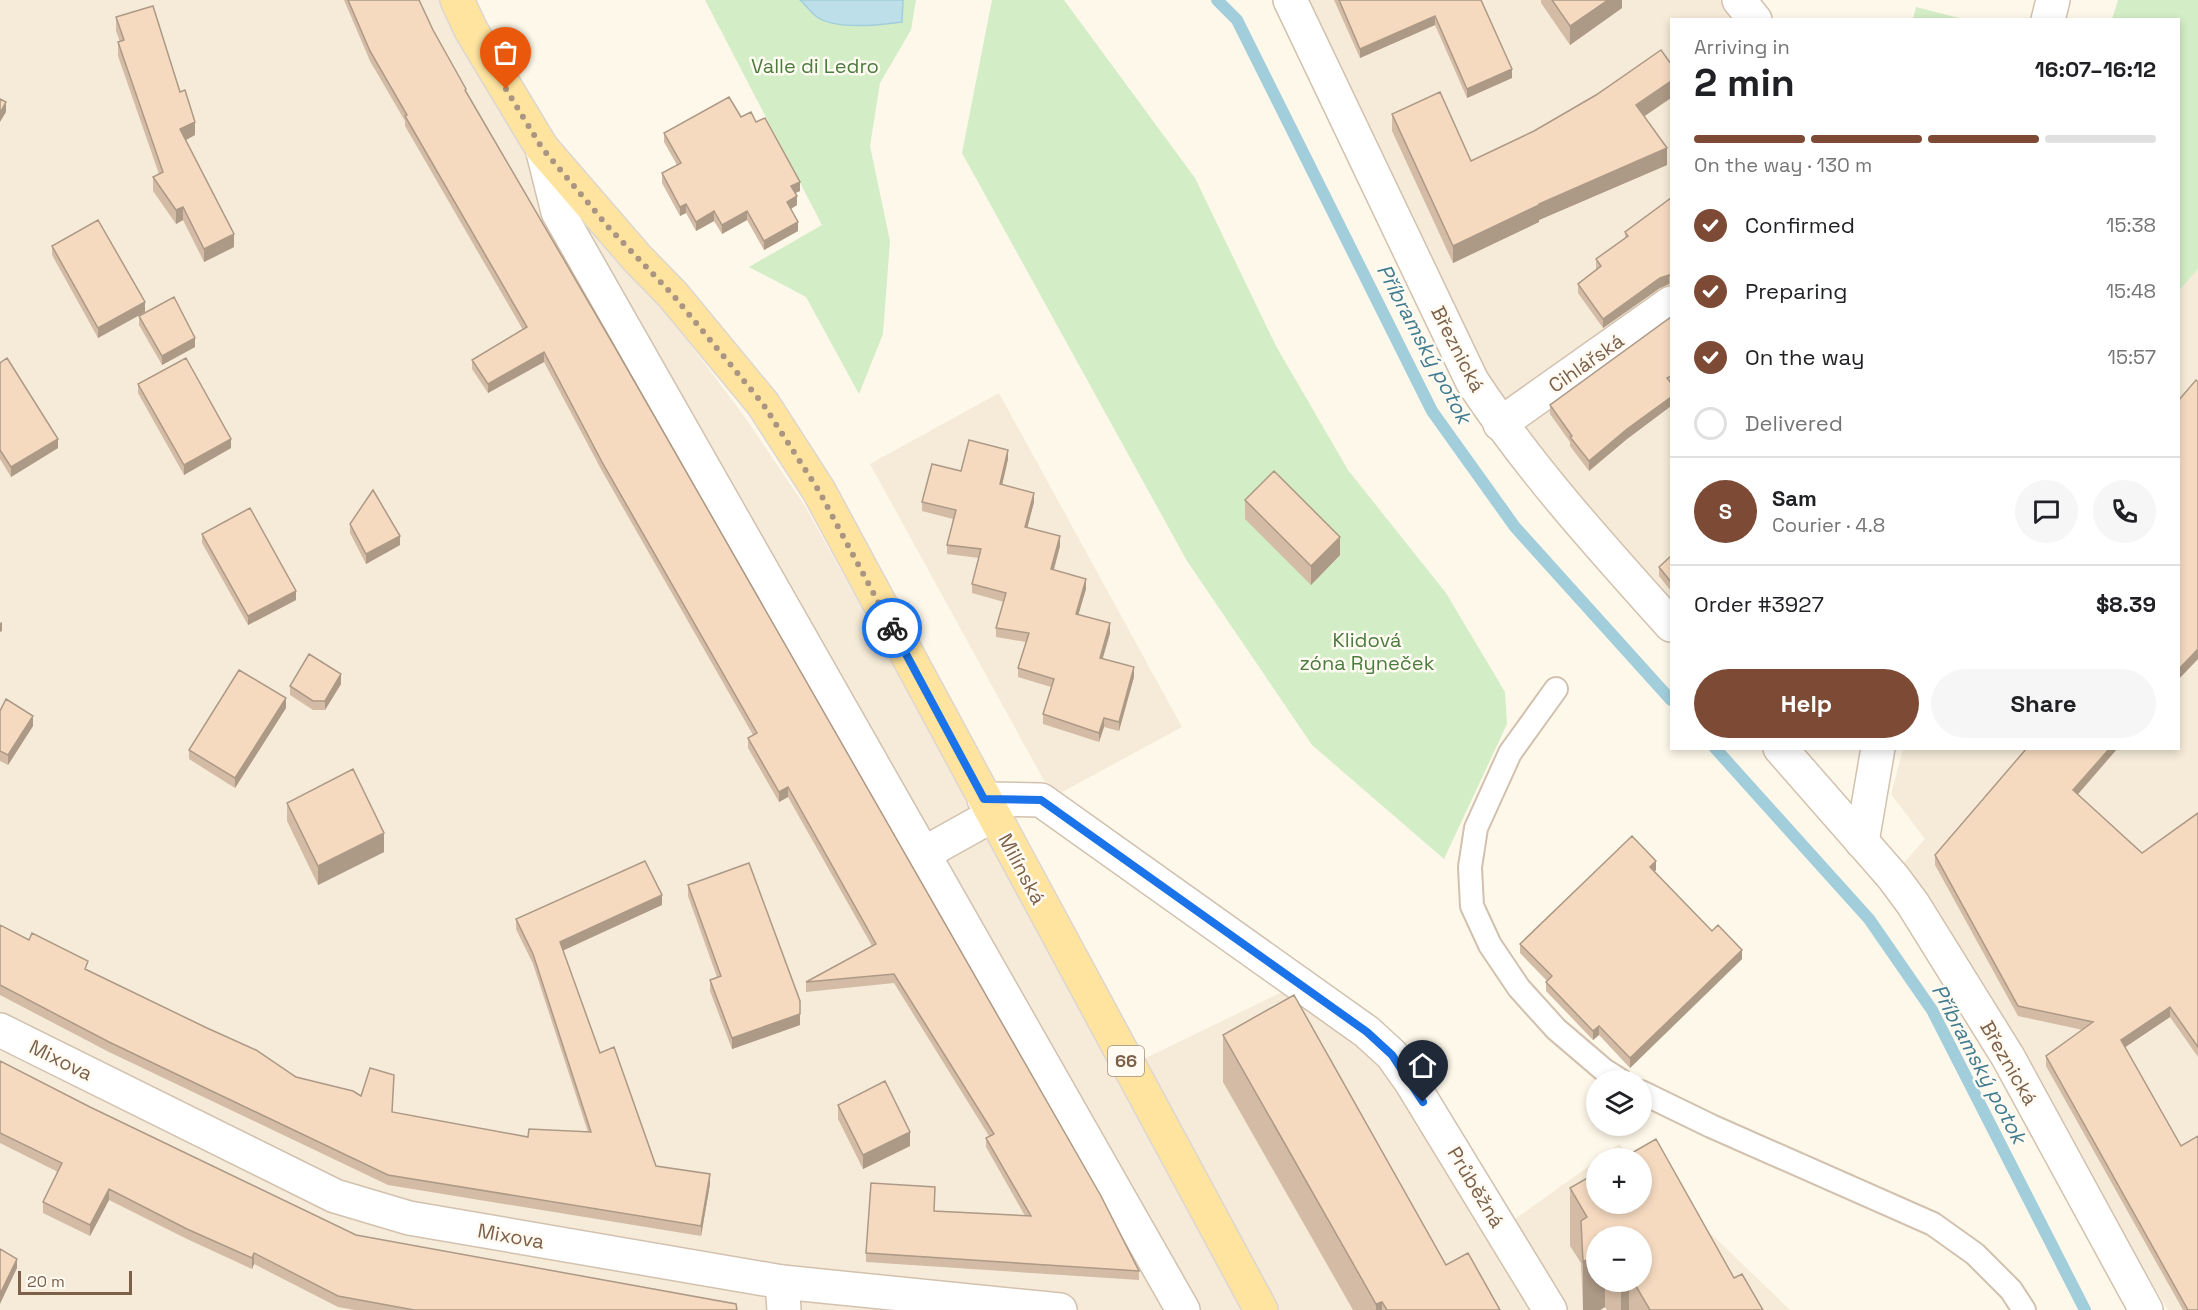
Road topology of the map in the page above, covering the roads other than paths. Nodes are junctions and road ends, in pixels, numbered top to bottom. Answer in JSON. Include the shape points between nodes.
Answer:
{"nodes":[{"id":1,"x":457,"y":0,"type":"edge"},
{"id":2,"x":1290,"y":0,"type":"edge"},
{"id":3,"x":1739,"y":0,"type":"edge"},
{"id":4,"x":2052,"y":0,"type":"edge"},
{"id":5,"x":1753,"y":18,"type":"edge"},
{"id":6,"x":2048,"y":18,"type":"edge"},
{"id":7,"x":542,"y":148,"type":"junction"},
{"id":8,"x":1670,"y":304,"type":"edge"},
{"id":9,"x":1500,"y":424,"type":"junction"},
{"id":10,"x":1670,"y":624,"type":"edge"},
{"id":11,"x":1556,"y":689,"type":"dead end"},
{"id":12,"x":1878,"y":750,"type":"edge"},
{"id":13,"x":1788,"y":751,"type":"edge"},
{"id":14,"x":988,"y":807,"type":"junction"},
{"id":15,"x":1862,"y":842,"type":"junction"},
{"id":16,"x":923,"y":854,"type":"junction"},
{"id":17,"x":0,"y":1030,"type":"edge"},
{"id":18,"x":1604,"y":1070,"type":"edge"},
{"id":19,"x":1652,"y":1097,"type":"edge"},
{"id":20,"x":783,"y":1296,"type":"edge"},
{"id":21,"x":1253,"y":1309,"type":"edge"},
{"id":22,"x":1060,"y":1310,"type":"edge"},
{"id":23,"x":1183,"y":1310,"type":"edge"},
{"id":24,"x":1550,"y":1310,"type":"edge"},
{"id":25,"x":2024,"y":1310,"type":"edge"},
{"id":26,"x":2146,"y":1310,"type":"edge"}],
"edges":[{"from":1,"to":7,"type":"main road","name":"Milínská","number":"66"},
{"from":2,"to":9,"type":"street","name":"Březnická","via":[[1472,381]]},
{"from":3,"to":5,"type":"street"},
{"from":4,"to":6,"type":"street"},
{"from":7,"to":14,"type":"main road","name":"Milínská","number":"66","via":[[673,295],[763,404],[819,491]]},
{"from":7,"to":16,"type":"street","via":[[558,212]]},
{"from":8,"to":9,"type":"street","name":"Cihlářská"},
{"from":9,"to":10,"type":"street","name":"Březnická","via":[[1568,510]]},
{"from":11,"to":18,"type":"lane","via":[[1510,753],[1476,828],[1470,867],[1472,906],[1490,945],[1520,988],[1556,1029]]},
{"from":12,"to":15,"type":"street"},
{"from":13,"to":15,"type":"street","name":"Březnická"},
{"from":14,"to":16,"type":"street"},
{"from":14,"to":21,"type":"main road","name":"Milínská","number":"66"},
{"from":14,"to":24,"type":"street","name":"Průběžná","via":[[1041,800],[1392,1055]]},
{"from":15,"to":26,"type":"street","name":"Březnická","via":[[1913,904],[2008,1057]]},
{"from":16,"to":23,"type":"street"},
{"from":17,"to":20,"type":"street","name":"Mixova","via":[[335,1196],[409,1218]]},
{"from":19,"to":25,"type":"lane","via":[[1933,1224],[1975,1254],[2011,1290]]},
{"from":20,"to":22,"type":"street","name":"Mixova"}]}
